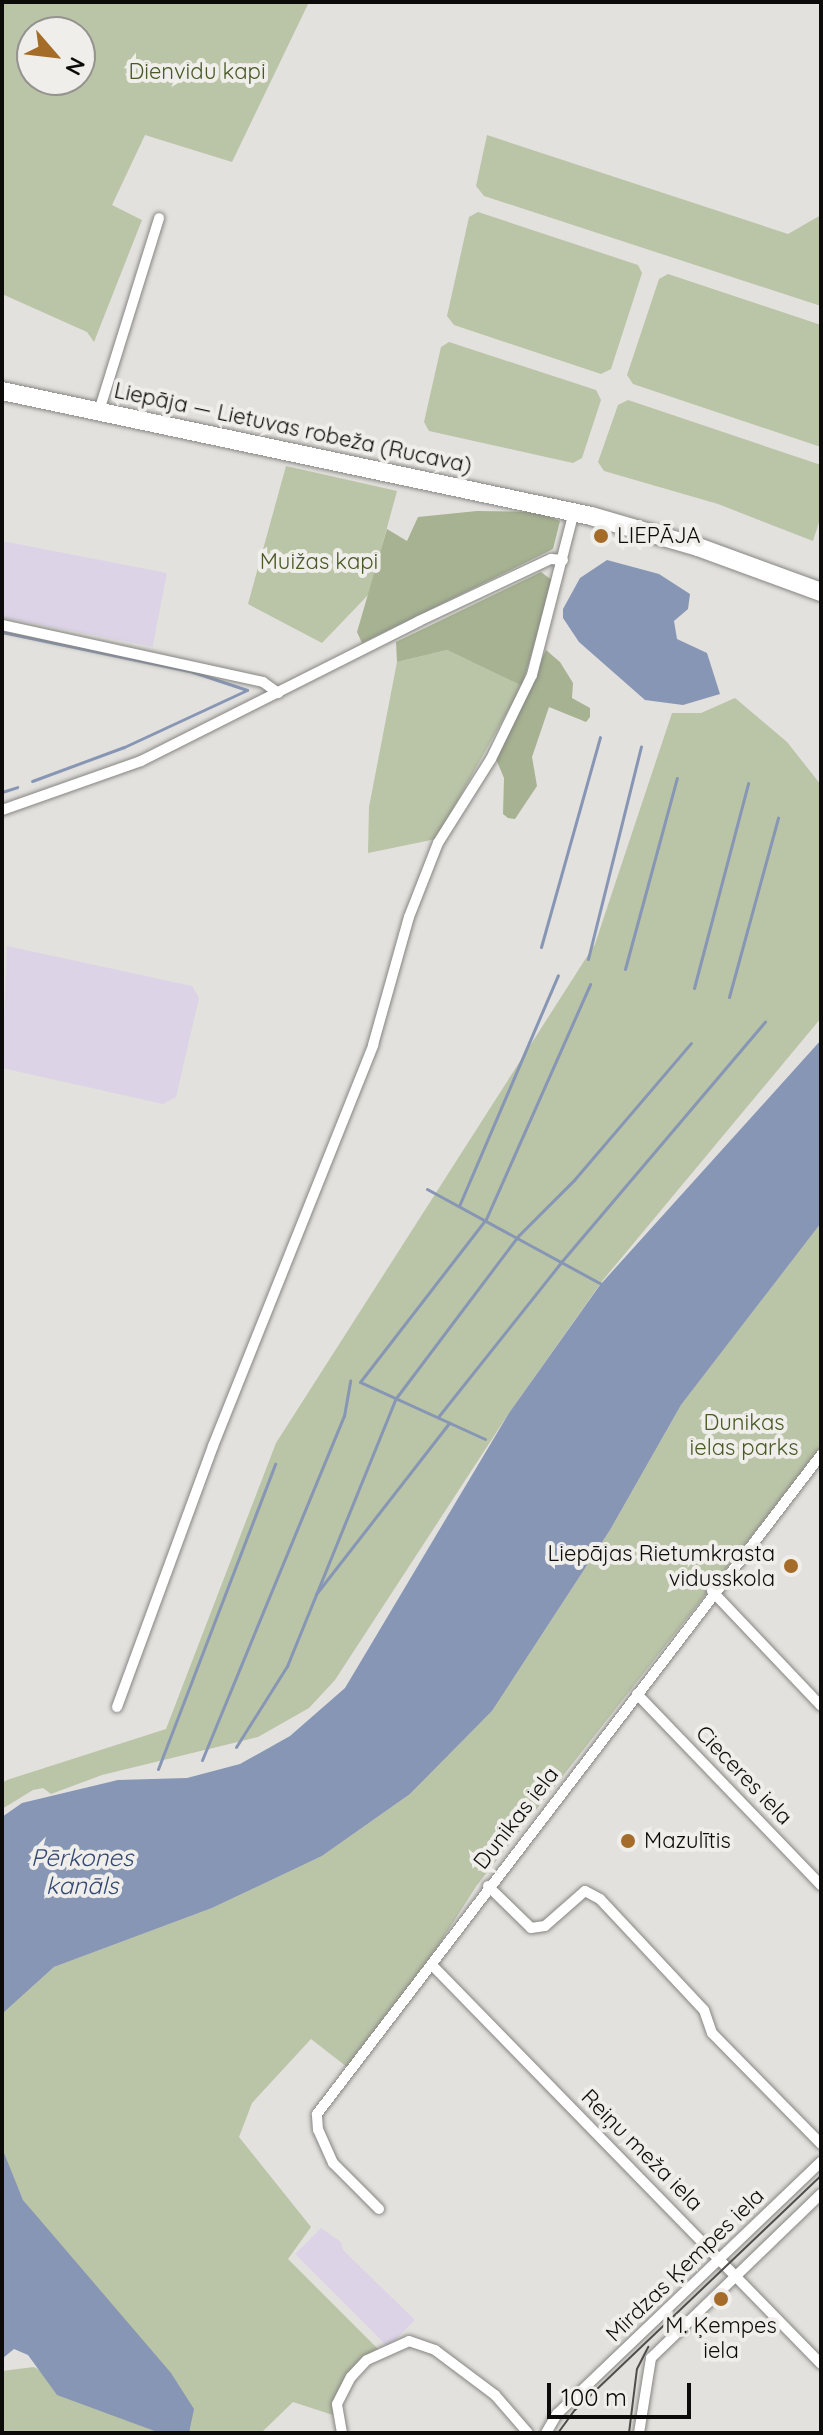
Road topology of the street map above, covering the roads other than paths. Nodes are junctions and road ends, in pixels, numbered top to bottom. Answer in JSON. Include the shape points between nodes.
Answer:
{"nodes":[{"id":1,"x":159,"y":218,"type":"dead end"},
{"id":2,"x":2,"y":391,"type":"edge"},
{"id":3,"x":99,"y":411,"type":"junction"},
{"id":4,"x":574,"y":512,"type":"junction"},
{"id":5,"x":563,"y":560,"type":"junction"},
{"id":6,"x":821,"y":592,"type":"edge"},
{"id":7,"x":2,"y":625,"type":"edge"},
{"id":8,"x":278,"y":693,"type":"junction"},
{"id":9,"x":2,"y":810,"type":"edge"},
{"id":10,"x":821,"y":1455,"type":"edge"},
{"id":11,"x":712,"y":1591,"type":"junction"},
{"id":12,"x":637,"y":1694,"type":"junction"},
{"id":13,"x":821,"y":1706,"type":"edge"},
{"id":14,"x":117,"y":1707,"type":"dead end"},
{"id":15,"x":821,"y":1885,"type":"edge"},
{"id":16,"x":488,"y":1886,"type":"junction"},
{"id":17,"x":432,"y":1965,"type":"junction"},
{"id":18,"x":821,"y":2144,"type":"edge"},
{"id":19,"x":821,"y":2162,"type":"edge"},
{"id":20,"x":821,"y":2194,"type":"edge"},
{"id":21,"x":379,"y":2209,"type":"dead end"},
{"id":22,"x":721,"y":2258,"type":"junction"},
{"id":23,"x":737,"y":2275,"type":"junction"},
{"id":24,"x":821,"y":2364,"type":"edge"},
{"id":25,"x":342,"y":2433,"type":"edge"},
{"id":26,"x":528,"y":2433,"type":"edge"},
{"id":27,"x":546,"y":2433,"type":"edge"},
{"id":28,"x":639,"y":2433,"type":"edge"}],
"edges":[{"from":1,"to":3,"type":"street"},
{"from":2,"to":3,"type":"highway","name":"Liepāja — Lietuvas robeža (Rucava)"},
{"from":3,"to":4,"type":"highway","name":"Liepāja — Lietuvas robeža (Rucava)"},
{"from":4,"to":5,"type":"street"},
{"from":4,"to":6,"type":"highway","name":"Liepāja — Lietuvas robeža (Rucava)","via":[[698,547]]},
{"from":5,"to":8,"type":"street","via":[[551,559]]},
{"from":5,"to":14,"type":"street","via":[[525,694],[438,843],[409,917],[373,1045],[213,1446]]},
{"from":7,"to":8,"type":"street","via":[[263,682]]},
{"from":8,"to":9,"type":"street","via":[[141,761]]},
{"from":10,"to":11,"type":"street","name":"Dunikas iela"},
{"from":11,"to":12,"type":"street","name":"Dunikas iela"},
{"from":11,"to":13,"type":"street"},
{"from":12,"to":15,"type":"street","name":"Cieceres iela"},
{"from":12,"to":16,"type":"street","name":"Dunikas iela"},
{"from":16,"to":17,"type":"street","name":"Dunikas iela"},
{"from":16,"to":18,"type":"street","via":[[531,1928],[545,1926],[576,1895],[591,1893],[710,2019],[712,2033]]},
{"from":17,"to":21,"type":"street","name":"Dunikas iela","via":[[317,2114],[318,2130],[333,2163]]},
{"from":17,"to":22,"type":"street","name":"Reiņu meža iela"},
{"from":19,"to":22,"type":"street","name":"Mirdzas Ķempes iela"},
{"from":20,"to":23,"type":"street","name":"Mirdzas Ķempes iela"},
{"from":22,"to":23,"type":"street","name":"Reiņu meža iela"},
{"from":22,"to":27,"type":"street","name":"Mirdzas Ķempes iela","via":[[557,2414]]},
{"from":23,"to":24,"type":"street","name":"Reiņu meža iela"},
{"from":23,"to":28,"type":"street","name":"Mirdzas Ķempes iela","via":[[651,2358]]},
{"from":25,"to":26,"type":"street","via":[[337,2404],[351,2377],[367,2360],[409,2341],[435,2350],[495,2395]]}]}
